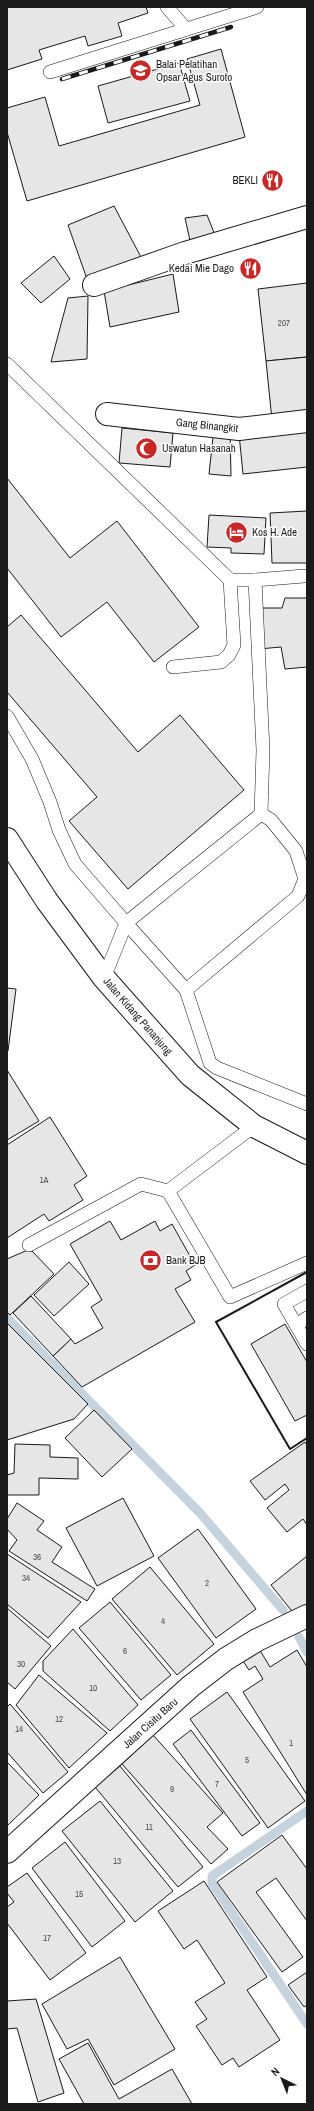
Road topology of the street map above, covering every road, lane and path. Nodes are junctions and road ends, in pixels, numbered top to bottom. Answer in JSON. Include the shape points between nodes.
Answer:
{"nodes":[{"id":1,"x":167,"y":7,"type":"edge"},
{"id":2,"x":257,"y":7,"type":"edge"},
{"id":3,"x":185,"y":28,"type":"junction"},
{"id":4,"x":50,"y":72,"type":"dead end"},
{"id":5,"x":307,"y":217,"type":"edge"},
{"id":6,"x":94,"y":285,"type":"dead end"},
{"id":7,"x":7,"y":364,"type":"edge"},
{"id":8,"x":107,"y":414,"type":"dead end"},
{"id":9,"x":307,"y":421,"type":"edge"},
{"id":10,"x":304,"y":576,"type":"dead end"},
{"id":11,"x":230,"y":580,"type":"junction"},
{"id":12,"x":255,"y":580,"type":"junction"},
{"id":13,"x":173,"y":667,"type":"dead end"},
{"id":14,"x":7,"y":716,"type":"edge"},
{"id":15,"x":261,"y":814,"type":"junction"},
{"id":16,"x":7,"y":839,"type":"edge"},
{"id":17,"x":126,"y":923,"type":"junction"},
{"id":18,"x":104,"y":978,"type":"junction"},
{"id":19,"x":186,"y":990,"type":"junction"},
{"id":20,"x":307,"y":1104,"type":"edge"},
{"id":21,"x":254,"y":1126,"type":"junction"},
{"id":22,"x":307,"y":1154,"type":"edge"},
{"id":23,"x":168,"y":1191,"type":"junction"},
{"id":24,"x":29,"y":1245,"type":"dead end"},
{"id":25,"x":307,"y":1262,"type":"edge"},
{"id":26,"x":307,"y":1291,"type":"edge"},
{"id":27,"x":301,"y":1321,"type":"edge"},
{"id":28,"x":307,"y":1344,"type":"edge"},
{"id":29,"x":307,"y":1616,"type":"edge"},
{"id":30,"x":7,"y":1852,"type":"edge"}],
"edges":[{"from":1,"to":3,"type":"lane"},
{"from":2,"to":3,"type":"lane"},
{"from":3,"to":4,"type":"lane"},
{"from":5,"to":6,"type":"street","via":[[185,253]]},
{"from":7,"to":11,"type":"lane"},
{"from":8,"to":9,"type":"street","name":"Gang Binangkit","via":[[239,429]]},
{"from":10,"to":12,"type":"lane"},
{"from":11,"to":12,"type":"lane"},
{"from":11,"to":13,"type":"lane","via":[[234,645],[228,655],[221,662]]},
{"from":12,"to":15,"type":"lane","via":[[263,750]]},
{"from":14,"to":17,"type":"lane","via":[[32,759],[76,864]]},
{"from":15,"to":17,"type":"lane"},
{"from":15,"to":19,"type":"lane","via":[[270,820],[296,851],[305,879],[303,887],[298,896]]},
{"from":16,"to":18,"type":"street","name":"Jalan Kidang Pananjung","via":[[47,901]]},
{"from":17,"to":18,"type":"lane"},
{"from":17,"to":19,"type":"lane"},
{"from":18,"to":21,"type":"street","name":"Jalan Kidang Pananjung","via":[[190,1076]]},
{"from":19,"to":20,"type":"lane","via":[[210,1062],[217,1068]]},
{"from":21,"to":22,"type":"street","name":"Jalan Kidang Pananjung"},
{"from":21,"to":23,"type":"lane"},
{"from":23,"to":24,"type":"lane","via":[[141,1184]]},
{"from":23,"to":25,"type":"lane","via":[[230,1297]]},
{"from":26,"to":27,"type":"lane","via":[[284,1304]]},
{"from":27,"to":28,"type":"lane"},
{"from":29,"to":30,"type":"street","name":"Jalan Cisitu Baru","via":[[257,1640],[197,1681]]}]}
